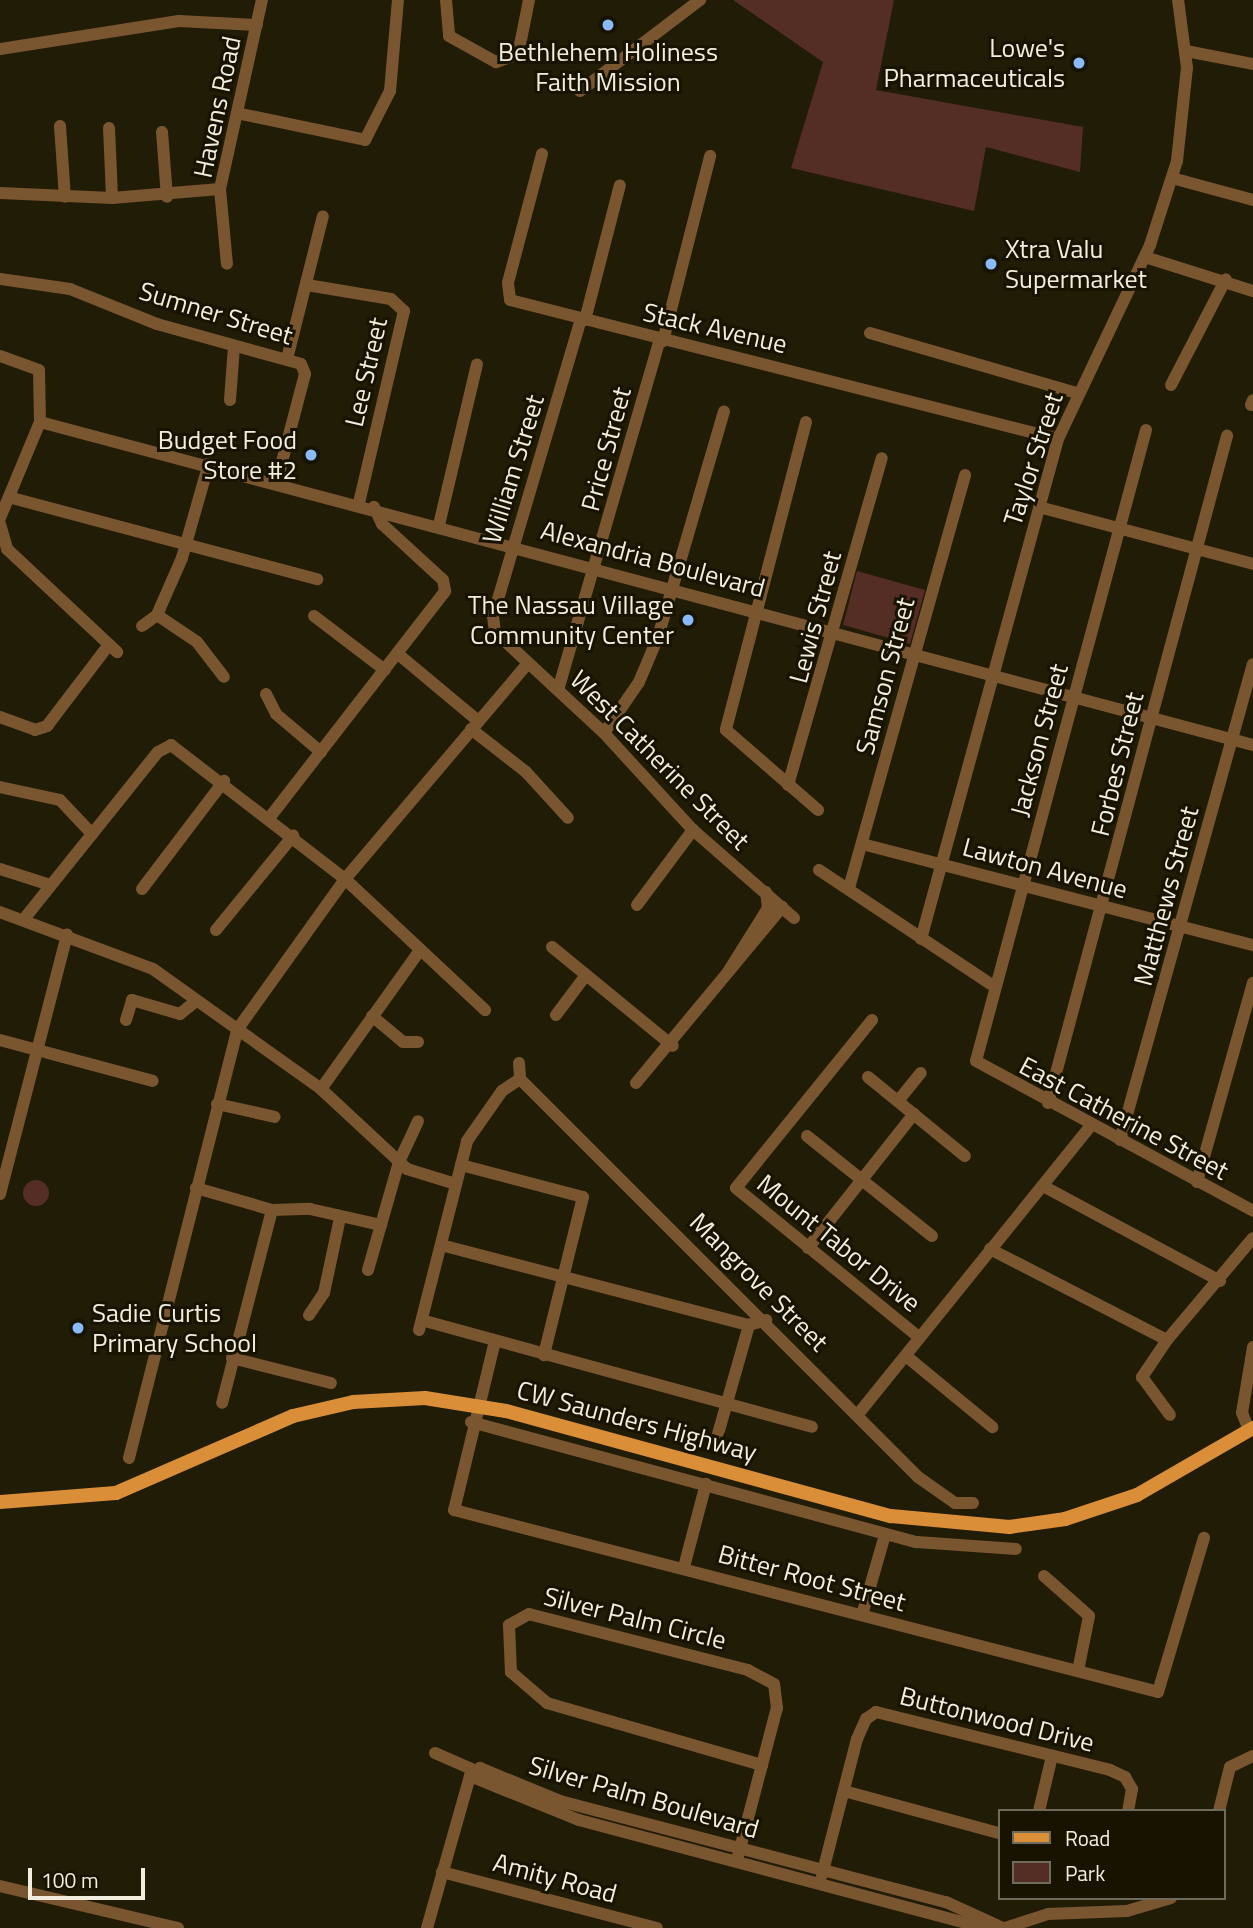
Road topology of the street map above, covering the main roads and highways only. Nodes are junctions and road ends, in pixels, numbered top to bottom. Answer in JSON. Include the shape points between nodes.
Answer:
{"nodes":[{"id":1,"x":1251,"y":1429,"type":"edge"},
{"id":2,"x":0,"y":1502,"type":"edge"}],
"edges":[{"from":1,"to":2,"type":"main road","name":"CW Saunders Highway","via":[[1137,1495],[1065,1519],[978,1528],[876,1512],[477,1405],[415,1398],[353,1402],[272,1424],[167,1476],[116,1493]]}]}
